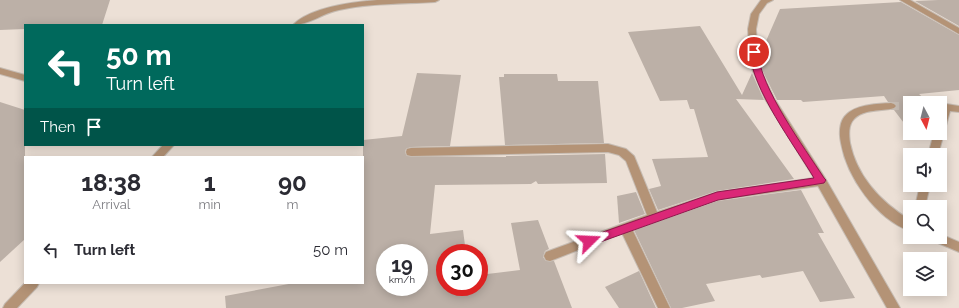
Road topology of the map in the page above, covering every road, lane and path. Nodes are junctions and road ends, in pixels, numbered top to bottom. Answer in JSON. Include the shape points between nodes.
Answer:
{"nodes":[{"id":1,"x":435,"y":0,"type":"edge"},
{"id":2,"x":769,"y":0,"type":"edge"},
{"id":3,"x":904,"y":0,"type":"edge"},
{"id":4,"x":299,"y":24,"type":"edge"},
{"id":5,"x":959,"y":31,"type":"edge"},
{"id":6,"x":0,"y":71,"type":"edge"},
{"id":7,"x":24,"y":78,"type":"edge"},
{"id":8,"x":891,"y":106,"type":"tunnel mouth"},
{"id":9,"x":947,"y":108,"type":"edge"},
{"id":10,"x":959,"y":109,"type":"edge"},
{"id":11,"x":168,"y":146,"type":"edge"},
{"id":12,"x":411,"y":152,"type":"dead end"},
{"id":13,"x":158,"y":156,"type":"edge"},
{"id":14,"x":821,"y":180,"type":"junction"},
{"id":15,"x":654,"y":218,"type":"junction"},
{"id":16,"x":903,"y":221,"type":"edge"},
{"id":17,"x":625,"y":227,"type":"junction"},
{"id":18,"x":947,"y":242,"type":"edge"},
{"id":19,"x":959,"y":247,"type":"edge"},
{"id":20,"x":550,"y":256,"type":"dead end"},
{"id":21,"x":32,"y":284,"type":"edge"},
{"id":22,"x":9,"y":308,"type":"edge"},
{"id":23,"x":664,"y":308,"type":"edge"},
{"id":24,"x":894,"y":308,"type":"edge"}],
"edges":[{"from":1,"to":4,"type":"street","via":[[340,6]]},
{"from":2,"to":14,"type":"street","via":[[764,1],[755,14],[752,29],[754,64],[770,99]]},
{"from":3,"to":5,"type":"street"},
{"from":6,"to":7,"type":"street"},
{"from":8,"to":16,"type":"street","via":[[860,111],[850,118],[845,127],[847,153],[867,190],[888,211]]},
{"from":9,"to":10,"type":"street"},
{"from":11,"to":13,"type":"street"},
{"from":12,"to":15,"type":"street","via":[[608,148],[622,152],[630,159]]},
{"from":14,"to":15,"type":"street","via":[[717,196]]},
{"from":14,"to":24,"type":"street"},
{"from":15,"to":17,"type":"street"},
{"from":17,"to":20,"type":"street"},
{"from":17,"to":23,"type":"street"},
{"from":18,"to":19,"type":"street"},
{"from":21,"to":22,"type":"street"}]}
